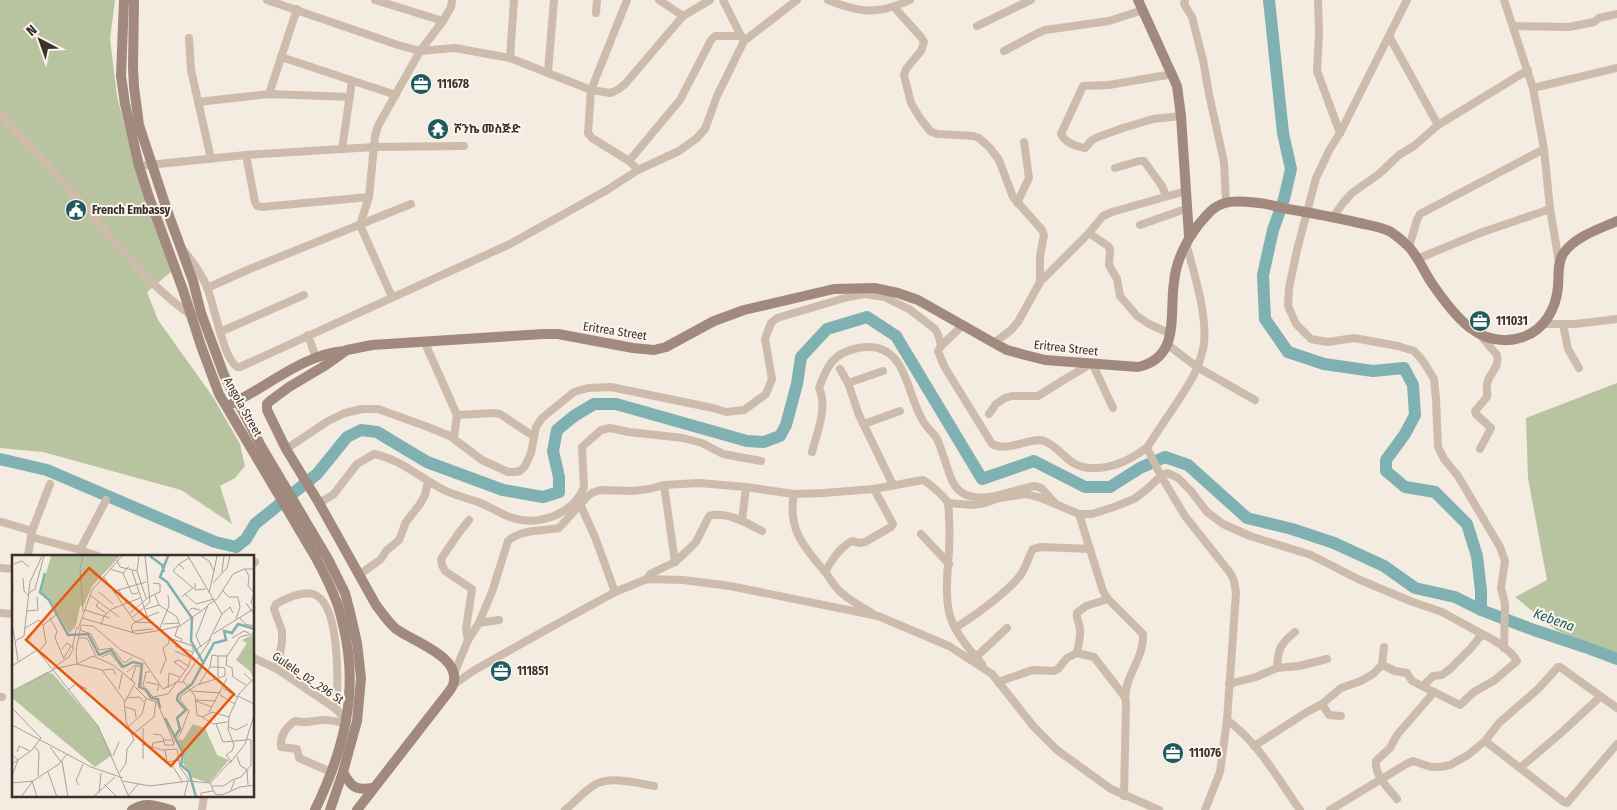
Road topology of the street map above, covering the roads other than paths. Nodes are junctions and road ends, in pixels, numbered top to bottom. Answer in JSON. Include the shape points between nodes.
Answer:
{"nodes":[{"id":1,"x":124,"y":0,"type":"edge"},
{"id":2,"x":134,"y":0,"type":"edge"},
{"id":3,"x":267,"y":0,"type":"edge"},
{"id":4,"x":375,"y":0,"type":"edge"},
{"id":5,"x":452,"y":0,"type":"edge"},
{"id":6,"x":514,"y":0,"type":"edge"},
{"id":7,"x":554,"y":0,"type":"edge"},
{"id":8,"x":597,"y":0,"type":"edge"},
{"id":9,"x":627,"y":0,"type":"edge"},
{"id":10,"x":659,"y":0,"type":"edge"},
{"id":11,"x":710,"y":0,"type":"edge"},
{"id":12,"x":723,"y":0,"type":"edge"},
{"id":13,"x":797,"y":0,"type":"edge"},
{"id":14,"x":828,"y":0,"type":"edge"},
{"id":15,"x":910,"y":0,"type":"edge"},
{"id":16,"x":1031,"y":0,"type":"edge"},
{"id":17,"x":1138,"y":0,"type":"edge"},
{"id":18,"x":1185,"y":0,"type":"edge"},
{"id":19,"x":1318,"y":0,"type":"edge"},
{"id":20,"x":1407,"y":0,"type":"edge"},
{"id":21,"x":1504,"y":0,"type":"edge"},
{"id":22,"x":788,"y":2,"type":"edge"},
{"id":23,"x":293,"y":6,"type":"edge"},
{"id":24,"x":894,"y":7,"type":"junction"},
{"id":25,"x":1142,"y":10,"type":"junction"},
{"id":26,"x":596,"y":13,"type":"dead end"},
{"id":27,"x":1617,"y":14,"type":"edge"},
{"id":28,"x":683,"y":16,"type":"junction"},
{"id":29,"x":443,"y":21,"type":"junction"},
{"id":30,"x":977,"y":26,"type":"dead end"},
{"id":31,"x":1513,"y":26,"type":"junction"},
{"id":32,"x":1389,"y":36,"type":"junction"},
{"id":33,"x":189,"y":38,"type":"dead end"},
{"id":34,"x":742,"y":38,"type":"junction"},
{"id":35,"x":420,"y":51,"type":"junction"},
{"id":36,"x":1004,"y":51,"type":"dead end"},
{"id":37,"x":281,"y":57,"type":"junction"},
{"id":38,"x":510,"y":58,"type":"junction"},
{"id":39,"x":1617,"y":68,"type":"edge"},
{"id":40,"x":1528,"y":70,"type":"junction"},
{"id":41,"x":548,"y":72,"type":"junction"},
{"id":42,"x":1173,"y":74,"type":"junction"},
{"id":43,"x":352,"y":81,"type":"junction"},
{"id":44,"x":1533,"y":88,"type":"junction"},
{"id":45,"x":591,"y":90,"type":"junction"},
{"id":46,"x":269,"y":94,"type":"junction"},
{"id":47,"x":396,"y":95,"type":"junction"},
{"id":48,"x":350,"y":97,"type":"junction"},
{"id":49,"x":198,"y":102,"type":"junction"},
{"id":50,"x":0,"y":114,"type":"edge"},
{"id":51,"x":1181,"y":116,"type":"junction"},
{"id":52,"x":1438,"y":125,"type":"junction"},
{"id":53,"x":1340,"y":134,"type":"junction"},
{"id":54,"x":1024,"y":142,"type":"dead end"},
{"id":55,"x":464,"y":146,"type":"dead end"},
{"id":56,"x":374,"y":147,"type":"junction"},
{"id":57,"x":342,"y":149,"type":"junction"},
{"id":58,"x":1544,"y":149,"type":"junction"},
{"id":59,"x":246,"y":155,"type":"junction"},
{"id":60,"x":211,"y":159,"type":"junction"},
{"id":61,"x":628,"y":161,"type":"junction"},
{"id":62,"x":152,"y":164,"type":"junction"},
{"id":63,"x":139,"y":166,"type":"junction"},
{"id":64,"x":1115,"y":168,"type":"dead end"},
{"id":65,"x":638,"y":170,"type":"junction"},
{"id":66,"x":1186,"y":191,"type":"junction"},
{"id":67,"x":1166,"y":196,"type":"junction"},
{"id":68,"x":369,"y":197,"type":"junction"},
{"id":69,"x":1226,"y":202,"type":"junction"},
{"id":70,"x":1017,"y":203,"type":"junction"},
{"id":71,"x":411,"y":204,"type":"dead end"},
{"id":72,"x":1188,"y":208,"type":"junction"},
{"id":73,"x":1550,"y":209,"type":"junction"},
{"id":74,"x":1306,"y":212,"type":"junction"},
{"id":75,"x":1333,"y":217,"type":"junction"},
{"id":76,"x":1617,"y":221,"type":"edge"},
{"id":77,"x":360,"y":225,"type":"junction"},
{"id":78,"x":1140,"y":225,"type":"dead end"},
{"id":79,"x":1088,"y":233,"type":"junction"},
{"id":80,"x":1187,"y":240,"type":"junction"},
{"id":81,"x":180,"y":246,"type":"junction"},
{"id":82,"x":1409,"y":247,"type":"junction"},
{"id":83,"x":1417,"y":259,"type":"junction"},
{"id":84,"x":1560,"y":262,"type":"junction"},
{"id":85,"x":1040,"y":282,"type":"junction"},
{"id":86,"x":207,"y":288,"type":"junction"},
{"id":87,"x":304,"y":295,"type":"dead end"},
{"id":88,"x":392,"y":298,"type":"junction"},
{"id":89,"x":196,"y":314,"type":"junction"},
{"id":90,"x":1617,"y":319,"type":"edge"},
{"id":91,"x":1544,"y":324,"type":"junction"},
{"id":92,"x":1563,"y":324,"type":"junction"},
{"id":93,"x":962,"y":326,"type":"junction"},
{"id":94,"x":220,"y":332,"type":"junction"},
{"id":95,"x":1171,"y":334,"type":"junction"},
{"id":96,"x":1480,"y":335,"type":"junction"},
{"id":97,"x":308,"y":336,"type":"junction"},
{"id":98,"x":939,"y":337,"type":"junction"},
{"id":99,"x":949,"y":338,"type":"junction"},
{"id":100,"x":424,"y":341,"type":"junction"},
{"id":101,"x":994,"y":343,"type":"junction"},
{"id":102,"x":1168,"y":345,"type":"junction"},
{"id":103,"x":941,"y":346,"type":"junction"},
{"id":104,"x":347,"y":350,"type":"junction"},
{"id":105,"x":316,"y":358,"type":"junction"},
{"id":106,"x":1092,"y":364,"type":"junction"},
{"id":107,"x":1197,"y":367,"type":"junction"},
{"id":108,"x":1579,"y":368,"type":"dead end"},
{"id":109,"x":840,"y":369,"type":"dead end"},
{"id":110,"x":883,"y":371,"type":"dead end"},
{"id":111,"x":848,"y":383,"type":"junction"},
{"id":112,"x":1255,"y":400,"type":"dead end"},
{"id":113,"x":238,"y":401,"type":"junction"},
{"id":114,"x":227,"y":406,"type":"junction"},
{"id":115,"x":1113,"y":408,"type":"dead end"},
{"id":116,"x":900,"y":411,"type":"dead end"},
{"id":117,"x":989,"y":414,"type":"dead end"},
{"id":118,"x":457,"y":415,"type":"junction"},
{"id":119,"x":864,"y":424,"type":"junction"},
{"id":120,"x":533,"y":436,"type":"junction"},
{"id":121,"x":454,"y":437,"type":"dead end"},
{"id":122,"x":286,"y":449,"type":"junction"},
{"id":123,"x":1480,"y":449,"type":"dead end"},
{"id":124,"x":1148,"y":450,"type":"junction"},
{"id":125,"x":812,"y":452,"type":"dead end"},
{"id":126,"x":761,"y":461,"type":"dead end"},
{"id":127,"x":1161,"y":476,"type":"junction"},
{"id":128,"x":50,"y":484,"type":"dead end"},
{"id":129,"x":664,"y":485,"type":"junction"},
{"id":130,"x":892,"y":485,"type":"junction"},
{"id":131,"x":426,"y":486,"type":"dead end"},
{"id":132,"x":746,"y":487,"type":"junction"},
{"id":133,"x":874,"y":489,"type":"junction"},
{"id":134,"x":794,"y":494,"type":"junction"},
{"id":135,"x":106,"y":500,"type":"dead end"},
{"id":136,"x":948,"y":502,"type":"junction"},
{"id":137,"x":319,"y":503,"type":"junction"},
{"id":138,"x":580,"y":504,"type":"junction"},
{"id":139,"x":1058,"y":506,"type":"junction"},
{"id":140,"x":1079,"y":514,"type":"junction"},
{"id":141,"x":469,"y":520,"type":"dead end"},
{"id":142,"x":742,"y":521,"type":"junction"},
{"id":143,"x":2,"y":522,"type":"dead end"},
{"id":144,"x":762,"y":531,"type":"dead end"},
{"id":145,"x":31,"y":534,"type":"junction"},
{"id":146,"x":921,"y":534,"type":"dead end"},
{"id":147,"x":1090,"y":549,"type":"junction"},
{"id":148,"x":80,"y":550,"type":"junction"},
{"id":149,"x":28,"y":555,"type":"edge"},
{"id":150,"x":95,"y":555,"type":"edge"},
{"id":151,"x":675,"y":562,"type":"junction"},
{"id":152,"x":949,"y":564,"type":"junction"},
{"id":153,"x":825,"y":572,"type":"junction"},
{"id":154,"x":360,"y":575,"type":"junction"},
{"id":155,"x":647,"y":579,"type":"junction"},
{"id":156,"x":615,"y":592,"type":"junction"},
{"id":157,"x":1108,"y":599,"type":"junction"},
{"id":158,"x":878,"y":616,"type":"junction"},
{"id":159,"x":499,"y":620,"type":"dead end"},
{"id":160,"x":479,"y":622,"type":"junction"},
{"id":161,"x":955,"y":628,"type":"junction"},
{"id":162,"x":1007,"y":628,"type":"dead end"},
{"id":163,"x":1295,"y":632,"type":"dead end"},
{"id":164,"x":1482,"y":634,"type":"junction"},
{"id":165,"x":468,"y":640,"type":"junction"},
{"id":166,"x":1384,"y":647,"type":"dead end"},
{"id":167,"x":1504,"y":648,"type":"junction"},
{"id":168,"x":1077,"y":653,"type":"junction"},
{"id":169,"x":976,"y":657,"type":"junction"},
{"id":170,"x":255,"y":658,"type":"edge"},
{"id":171,"x":1327,"y":659,"type":"dead end"},
{"id":172,"x":1382,"y":665,"type":"junction"},
{"id":173,"x":1277,"y":668,"type":"junction"},
{"id":174,"x":277,"y":669,"type":"junction"},
{"id":175,"x":992,"y":674,"type":"junction"},
{"id":176,"x":453,"y":679,"type":"junction"},
{"id":177,"x":998,"y":682,"type":"junction"},
{"id":178,"x":1229,"y":684,"type":"junction"},
{"id":179,"x":1423,"y":686,"type":"junction"},
{"id":180,"x":1434,"y":692,"type":"junction"},
{"id":181,"x":1124,"y":696,"type":"junction"},
{"id":182,"x":1600,"y":697,"type":"junction"},
{"id":183,"x":354,"y":700,"type":"junction"},
{"id":184,"x":1322,"y":704,"type":"junction"},
{"id":185,"x":1617,"y":708,"type":"edge"},
{"id":186,"x":336,"y":709,"type":"junction"},
{"id":187,"x":1341,"y":716,"type":"dead end"},
{"id":188,"x":1227,"y":720,"type":"junction"},
{"id":189,"x":346,"y":723,"type":"junction"},
{"id":190,"x":1486,"y":741,"type":"junction"},
{"id":191,"x":1617,"y":744,"type":"edge"},
{"id":192,"x":1254,"y":746,"type":"junction"},
{"id":193,"x":1520,"y":768,"type":"junction"},
{"id":194,"x":331,"y":772,"type":"junction"},
{"id":195,"x":343,"y":772,"type":"junction"},
{"id":196,"x":1382,"y":779,"type":"junction"},
{"id":197,"x":654,"y":786,"type":"dead end"},
{"id":198,"x":374,"y":788,"type":"junction"},
{"id":199,"x":1124,"y":796,"type":"junction"},
{"id":200,"x":1398,"y":799,"type":"dead end"},
{"id":201,"x":138,"y":804,"type":"edge"},
{"id":202,"x":171,"y":810,"type":"edge"},
{"id":203,"x":315,"y":810,"type":"edge"},
{"id":204,"x":330,"y":810,"type":"edge"},
{"id":205,"x":357,"y":810,"type":"edge"},
{"id":206,"x":566,"y":810,"type":"edge"},
{"id":207,"x":1159,"y":810,"type":"edge"},
{"id":208,"x":1205,"y":810,"type":"edge"},
{"id":209,"x":1300,"y":810,"type":"edge"},
{"id":210,"x":1330,"y":810,"type":"edge"}],
"edges":[{"from":1,"to":63,"type":"main road","name":"Angola Street","via":[[122,76]]},
{"from":2,"to":62,"type":"main road","via":[[134,87],[139,125]]},
{"from":3,"to":23,"type":"street"},
{"from":4,"to":29,"type":"street"},
{"from":5,"to":29,"type":"street"},
{"from":6,"to":38,"type":"street"},
{"from":7,"to":41,"type":"street"},
{"from":8,"to":26,"type":"street"},
{"from":9,"to":45,"type":"street"},
{"from":10,"to":28,"type":"street"},
{"from":11,"to":28,"type":"street"},
{"from":12,"to":34,"type":"street"},
{"from":13,"to":22,"type":"street"},
{"from":14,"to":24,"type":"street","via":[[861,11]]},
{"from":15,"to":24,"type":"street"},
{"from":16,"to":30,"type":"street"},
{"from":17,"to":25,"type":"main road"},
{"from":18,"to":69,"type":"street","via":[[1203,60],[1224,162]]},
{"from":19,"to":53,"type":"street","via":[[1317,71]]},
{"from":20,"to":32,"type":"street"},
{"from":21,"to":31,"type":"street"},
{"from":22,"to":34,"type":"street"},
{"from":23,"to":35,"type":"street"},
{"from":23,"to":37,"type":"street"},
{"from":24,"to":70,"type":"street","via":[[924,42],[904,75],[911,103],[920,118],[930,131],[937,134],[980,138],[996,154]]},
{"from":25,"to":36,"type":"street","via":[[1109,21],[1045,30]]},
{"from":25,"to":42,"type":"main road"},
{"from":27,"to":31,"type":"street","via":[[1569,27]]},
{"from":28,"to":45,"type":"street","via":[[619,89],[611,93]]},
{"from":29,"to":35,"type":"street"},
{"from":31,"to":40,"type":"street"},
{"from":32,"to":52,"type":"street"},
{"from":32,"to":53,"type":"street"},
{"from":33,"to":49,"type":"street","via":[[189,61]]},
{"from":34,"to":61,"type":"street","via":[[716,36],[711,40],[680,100]]},
{"from":34,"to":65,"type":"street","via":[[705,129],[679,151]]},
{"from":35,"to":38,"type":"street","via":[[456,48]]},
{"from":35,"to":47,"type":"street"},
{"from":37,"to":43,"type":"street"},
{"from":37,"to":46,"type":"street"},
{"from":38,"to":41,"type":"street"},
{"from":39,"to":44,"type":"street"},
{"from":40,"to":44,"type":"street"},
{"from":40,"to":52,"type":"street"},
{"from":41,"to":45,"type":"street"},
{"from":42,"to":51,"type":"main road","via":[[1180,97]]},
{"from":42,"to":51,"type":"street","via":[[1083,86],[1061,134],[1085,148],[1092,140],[1123,128],[1153,119]]},
{"from":43,"to":47,"type":"street"},
{"from":43,"to":48,"type":"street"},
{"from":44,"to":58,"type":"street"},
{"from":45,"to":61,"type":"street","via":[[588,133]]},
{"from":46,"to":48,"type":"street"},
{"from":46,"to":49,"type":"street"},
{"from":47,"to":56,"type":"street","via":[[378,126]]},
{"from":48,"to":57,"type":"street"},
{"from":49,"to":60,"type":"street"},
{"from":50,"to":89,"type":"street","via":[[146,278],[173,302]]},
{"from":51,"to":66,"type":"main road"},
{"from":52,"to":75,"type":"street","via":[[1352,193]]},
{"from":53,"to":74,"type":"street","via":[[1316,178]]},
{"from":54,"to":70,"type":"street","via":[[1029,178]]},
{"from":55,"to":56,"type":"street"},
{"from":56,"to":57,"type":"street"},
{"from":56,"to":68,"type":"street"},
{"from":57,"to":59,"type":"street"},
{"from":58,"to":73,"type":"street"},
{"from":58,"to":82,"type":"street","via":[[1420,214]]},
{"from":59,"to":60,"type":"street"},
{"from":59,"to":68,"type":"street","via":[[255,202],[262,208]]},
{"from":60,"to":62,"type":"street"},
{"from":61,"to":65,"type":"street"},
{"from":62,"to":63,"type":"street"},
{"from":62,"to":81,"type":"main road"},
{"from":63,"to":89,"type":"main road","name":"Angola Street"},
{"from":64,"to":67,"type":"street","via":[[1144,161]]},
{"from":65,"to":88,"type":"street","via":[[510,244]]},
{"from":66,"to":67,"type":"street"},
{"from":66,"to":72,"type":"main road"},
{"from":67,"to":79,"type":"street","via":[[1103,216]]},
{"from":68,"to":77,"type":"street"},
{"from":69,"to":74,"type":"main road","via":[[1259,203]]},
{"from":69,"to":80,"type":"main road","name":"Eritrea Street","via":[[1210,210]]},
{"from":70,"to":85,"type":"street","via":[[1044,235]]},
{"from":71,"to":77,"type":"street"},
{"from":72,"to":78,"type":"street"},
{"from":72,"to":80,"type":"main road"},
{"from":73,"to":83,"type":"street","via":[[1480,232]]},
{"from":73,"to":84,"type":"street"},
{"from":74,"to":75,"type":"main road"},
{"from":74,"to":167,"type":"street","via":[[1289,288],[1288,306],[1296,324],[1311,339],[1328,342],[1354,338],[1398,346],[1414,351],[1423,361],[1434,379],[1438,447],[1500,547],[1505,561],[1501,588],[1505,604]]},
{"from":75,"to":82,"type":"main road","via":[[1386,229]]},
{"from":76,"to":84,"type":"main road","via":[[1578,240],[1569,247]]},
{"from":77,"to":86,"type":"street"},
{"from":77,"to":88,"type":"street"},
{"from":79,"to":85,"type":"street"},
{"from":79,"to":95,"type":"street","via":[[1110,249],[1109,265],[1117,279],[1120,296],[1128,307],[1149,324]]},
{"from":80,"to":95,"type":"main road","name":"Eritrea Street","via":[[1174,282]]},
{"from":80,"to":107,"type":"street","via":[[1204,332],[1204,345]]},
{"from":81,"to":86,"type":"street","via":[[196,266]]},
{"from":81,"to":89,"type":"main road","via":[[192,281]]},
{"from":82,"to":83,"type":"main road"},
{"from":83,"to":96,"type":"main road","via":[[1454,313]]},
{"from":84,"to":91,"type":"main road","via":[[1556,299]]},
{"from":85,"to":101,"type":"street","via":[[1018,322]]},
{"from":86,"to":94,"type":"street"},
{"from":87,"to":94,"type":"street"},
{"from":88,"to":97,"type":"street"},
{"from":89,"to":113,"type":"main road"},
{"from":89,"to":114,"type":"main road","name":"Angola Street","via":[[210,372]]},
{"from":90,"to":92,"type":"street"},
{"from":91,"to":92,"type":"street"},
{"from":91,"to":96,"type":"main road","via":[[1515,340],[1503,342]]},
{"from":92,"to":108,"type":"street","via":[[1568,349]]},
{"from":93,"to":99,"type":"street"},
{"from":93,"to":100,"type":"main road","name":"Eritrea Street","via":[[918,300],[898,293],[852,288],[834,289],[744,310],[654,350],[558,334]]},
{"from":93,"to":101,"type":"main road","name":"Eritrea Street"},
{"from":94,"to":97,"type":"street","via":[[237,367]]},
{"from":95,"to":102,"type":"main road","name":"Eritrea Street"},
{"from":96,"to":123,"type":"street","via":[[1498,360],[1487,384],[1487,397],[1475,411],[1491,428]]},
{"from":97,"to":105,"type":"street"},
{"from":98,"to":99,"type":"street"},
{"from":98,"to":103,"type":"street"},
{"from":98,"to":120,"type":"street","via":[[909,308],[884,297],[865,294],[848,297],[777,318],[771,323],[765,339],[772,378],[766,394],[744,410],[726,412],[625,389],[588,388],[574,392],[542,418]]},
{"from":99,"to":103,"type":"street"},
{"from":100,"to":104,"type":"main road","name":"Eritrea Street"},
{"from":100,"to":118,"type":"street"},
{"from":101,"to":106,"type":"main road","name":"Eritrea Street","via":[[1025,356]]},
{"from":102,"to":106,"type":"main road","name":"Eritrea Street","via":[[1157,359],[1147,365]]},
{"from":102,"to":107,"type":"street"},
{"from":103,"to":124,"type":"street","via":[[938,351],[944,366],[992,444],[997,447],[1044,440],[1078,466],[1092,468],[1119,464]]},
{"from":104,"to":105,"type":"main road"},
{"from":104,"to":122,"type":"main road","name":"Eritrea Street","via":[[267,404]]},
{"from":105,"to":113,"type":"main road"},
{"from":106,"to":115,"type":"street"},
{"from":106,"to":117,"type":"street","via":[[1038,396],[1005,398]]},
{"from":107,"to":112,"type":"street"},
{"from":107,"to":124,"type":"street"},
{"from":109,"to":111,"type":"street"},
{"from":110,"to":111,"type":"street"},
{"from":111,"to":119,"type":"street"},
{"from":113,"to":114,"type":"main road"},
{"from":113,"to":183,"type":"main road","via":[[345,593],[361,678]]},
{"from":114,"to":183,"type":"main road","name":"Angola Street","via":[[316,558],[338,605],[348,645]]},
{"from":116,"to":119,"type":"street"},
{"from":118,"to":120,"type":"street","via":[[500,414]]},
{"from":118,"to":121,"type":"street"},
{"from":119,"to":130,"type":"street"},
{"from":120,"to":122,"type":"street","via":[[524,466],[520,471],[508,472],[482,460],[450,436],[386,412],[362,409],[328,421]]},
{"from":122,"to":137,"type":"main road"},
{"from":124,"to":127,"type":"street"},
{"from":125,"to":139,"type":"street","via":[[823,398],[819,388],[828,367],[846,350],[879,348],[890,354],[901,367],[922,420],[936,438],[954,484],[961,492],[983,498],[1035,486]]},
{"from":126,"to":137,"type":"street","via":[[723,454],[683,438],[610,428],[601,430],[582,448],[584,487],[569,508],[555,517],[511,518],[444,490],[394,460],[374,454],[357,464],[333,495]]},
{"from":127,"to":140,"type":"street","via":[[1134,499],[1092,514]]},
{"from":127,"to":164,"type":"street","via":[[1167,473],[1178,478],[1206,512],[1223,524],[1311,555],[1410,601],[1442,612]]},
{"from":127,"to":178,"type":"street","via":[[1185,516],[1234,581],[1236,593]]},
{"from":128,"to":145,"type":"street"},
{"from":129,"to":132,"type":"street"},
{"from":129,"to":138,"type":"street","via":[[632,491],[600,490]]},
{"from":129,"to":151,"type":"street"},
{"from":130,"to":133,"type":"street"},
{"from":130,"to":136,"type":"street","via":[[923,480]]},
{"from":131,"to":154,"type":"street","via":[[426,495],[406,522],[399,540]]},
{"from":132,"to":134,"type":"street"},
{"from":132,"to":142,"type":"street"},
{"from":133,"to":134,"type":"street"},
{"from":133,"to":153,"type":"street","via":[[893,524],[865,542],[852,541],[845,545]]},
{"from":134,"to":153,"type":"street","via":[[792,504],[797,534]]},
{"from":135,"to":148,"type":"street"},
{"from":136,"to":139,"type":"street","via":[[972,505],[1026,494]]},
{"from":136,"to":152,"type":"street"},
{"from":137,"to":154,"type":"main road"},
{"from":138,"to":156,"type":"street"},
{"from":138,"to":160,"type":"street","via":[[559,528],[531,532],[508,541]]},
{"from":139,"to":140,"type":"street"},
{"from":140,"to":147,"type":"street"},
{"from":141,"to":165,"type":"street","via":[[441,559],[445,571],[472,589],[466,629]]},
{"from":142,"to":144,"type":"street"},
{"from":142,"to":151,"type":"street","via":[[724,515],[709,516],[696,542]]},
{"from":143,"to":145,"type":"street"},
{"from":145,"to":148,"type":"street"},
{"from":145,"to":149,"type":"street"},
{"from":146,"to":152,"type":"street"},
{"from":147,"to":157,"type":"street"},
{"from":147,"to":161,"type":"street","via":[[1033,549],[1020,576]]},
{"from":148,"to":150,"type":"street"},
{"from":151,"to":155,"type":"street","via":[[650,574]]},
{"from":152,"to":161,"type":"street","via":[[949,611]]},
{"from":153,"to":158,"type":"street","via":[[841,593]]},
{"from":154,"to":176,"type":"main road","via":[[387,620],[444,658]]},
{"from":155,"to":156,"type":"street"},
{"from":155,"to":158,"type":"street","via":[[730,586]]},
{"from":156,"to":176,"type":"street"},
{"from":157,"to":168,"type":"street","via":[[1086,606],[1077,613],[1080,628]]},
{"from":157,"to":181,"type":"street","via":[[1143,634],[1138,660]]},
{"from":158,"to":175,"type":"street","via":[[949,646]]},
{"from":159,"to":160,"type":"street"},
{"from":160,"to":165,"type":"street"},
{"from":161,"to":169,"type":"street"},
{"from":162,"to":169,"type":"street"},
{"from":163,"to":173,"type":"street","via":[[1279,648]]},
{"from":164,"to":167,"type":"street"},
{"from":164,"to":179,"type":"street","via":[[1450,669],[1442,675],[1433,676]]},
{"from":165,"to":176,"type":"street"},
{"from":166,"to":172,"type":"street"},
{"from":167,"to":180,"type":"street","via":[[1516,657],[1515,664],[1460,705]]},
{"from":168,"to":177,"type":"street","via":[[1054,671],[1032,670]]},
{"from":168,"to":181,"type":"street","via":[[1094,658]]},
{"from":169,"to":175,"type":"street"},
{"from":170,"to":174,"type":"street","name":"Gulele_02_296 St"},
{"from":171,"to":173,"type":"street"},
{"from":172,"to":179,"type":"street","via":[[1406,673],[1412,681]]},
{"from":172,"to":184,"type":"street","via":[[1361,682],[1342,688]]},
{"from":173,"to":178,"type":"street"},
{"from":174,"to":186,"type":"street","name":"Gulele_02_296 St"},
{"from":174,"to":186,"type":"street","via":[[282,631],[274,609],[276,604],[289,597],[318,596],[331,620],[337,649]]},
{"from":175,"to":177,"type":"street"},
{"from":176,"to":198,"type":"main road","via":[[444,698]]},
{"from":177,"to":199,"type":"street","via":[[1057,750]]},
{"from":178,"to":188,"type":"street"},
{"from":179,"to":180,"type":"street"},
{"from":180,"to":196,"type":"street","via":[[1376,761]]},
{"from":181,"to":199,"type":"street"},
{"from":182,"to":185,"type":"street"},
{"from":182,"to":190,"type":"street","via":[[1560,667],[1499,723]]},
{"from":182,"to":193,"type":"street"},
{"from":183,"to":189,"type":"main road","name":"Angola Street"},
{"from":183,"to":195,"type":"main road","via":[[357,721]]},
{"from":184,"to":187,"type":"street","via":[[1329,715]]},
{"from":184,"to":192,"type":"street"},
{"from":186,"to":189,"type":"street","name":"Gulele_02_296 St"},
{"from":188,"to":192,"type":"street"},
{"from":188,"to":208,"type":"street","via":[[1220,772]]},
{"from":189,"to":194,"type":"main road","name":"Angola Street"},
{"from":189,"to":194,"type":"street","via":[[335,720],[295,721],[280,741],[281,747],[298,749],[299,758]]},
{"from":190,"to":193,"type":"street"},
{"from":190,"to":196,"type":"street","via":[[1450,765],[1431,767],[1413,761]]},
{"from":191,"to":193,"type":"street","via":[[1567,803]]},
{"from":192,"to":209,"type":"street"},
{"from":194,"to":203,"type":"main road","name":"Angola Street"},
{"from":195,"to":198,"type":"main road","via":[[356,788]]},
{"from":195,"to":204,"type":"main road"},
{"from":196,"to":200,"type":"street"},
{"from":196,"to":210,"type":"street"},
{"from":197,"to":206,"type":"street","via":[[604,781],[594,785]]},
{"from":198,"to":205,"type":"main road"},
{"from":199,"to":207,"type":"street"},
{"from":201,"to":202,"type":"main road"}]}
